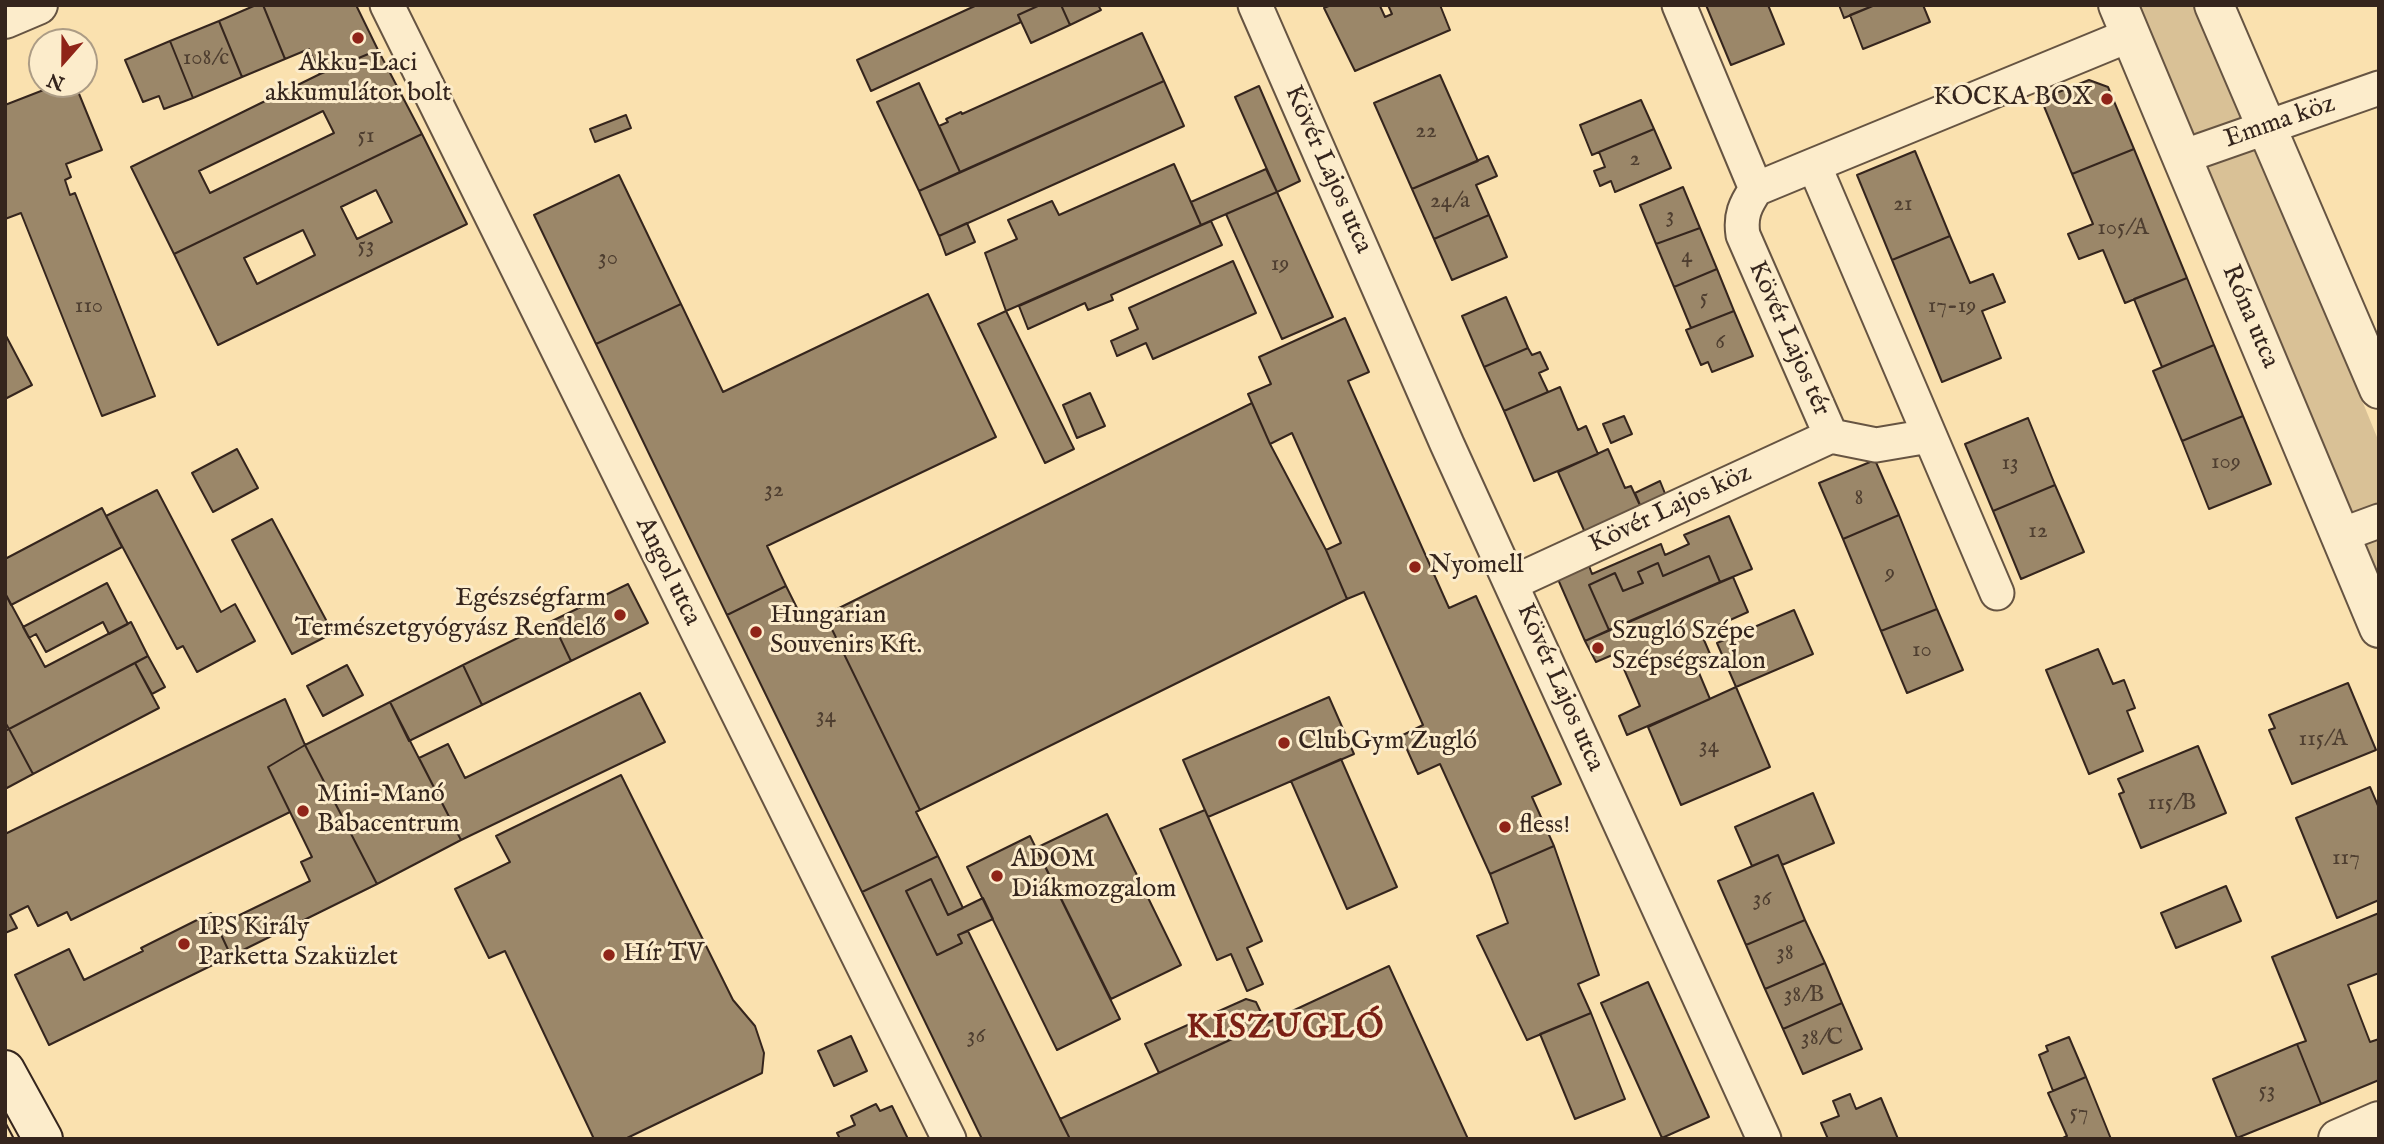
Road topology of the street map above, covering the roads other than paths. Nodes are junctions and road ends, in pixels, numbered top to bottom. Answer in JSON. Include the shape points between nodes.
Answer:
{"nodes":[{"id":1,"x":38,"y":5,"type":"edge"},
{"id":2,"x":387,"y":5,"type":"edge"},
{"id":3,"x":1255,"y":5,"type":"edge"},
{"id":4,"x":1679,"y":5,"type":"edge"},
{"id":5,"x":2214,"y":5,"type":"edge"},
{"id":6,"x":5,"y":19,"type":"edge"},
{"id":7,"x":2124,"y":20,"type":"edge"},
{"id":8,"x":2379,"y":88,"type":"edge"},
{"id":9,"x":2267,"y":127,"type":"junction"},
{"id":10,"x":2182,"y":157,"type":"junction"},
{"id":11,"x":1814,"y":165,"type":"junction"},
{"id":12,"x":1756,"y":189,"type":"junction"},
{"id":13,"x":2379,"y":389,"type":"edge"},
{"id":14,"x":1831,"y":436,"type":"junction"},
{"id":15,"x":1929,"y":436,"type":"junction"},
{"id":16,"x":2379,"y":521,"type":"edge"},
{"id":17,"x":2341,"y":535,"type":"junction"},
{"id":18,"x":1511,"y":583,"type":"junction"},
{"id":19,"x":1997,"y":593,"type":"dead end"},
{"id":20,"x":2379,"y":628,"type":"edge"},
{"id":21,"x":5,"y":1070,"type":"edge"},
{"id":22,"x":2379,"y":1121,"type":"edge"},
{"id":23,"x":43,"y":1139,"type":"edge"},
{"id":24,"x":949,"y":1139,"type":"edge"},
{"id":25,"x":1764,"y":1139,"type":"edge"},
{"id":26,"x":2338,"y":1139,"type":"edge"}],
"edges":[{"from":1,"to":6,"type":"street"},
{"from":2,"to":24,"type":"street","name":"Angol utca"},
{"from":3,"to":18,"type":"street","name":"Kövér Lajos utca"},
{"from":4,"to":12,"type":"street"},
{"from":5,"to":9,"type":"street"},
{"from":7,"to":10,"type":"street","name":"Róna utca"},
{"from":7,"to":11,"type":"street"},
{"from":8,"to":9,"type":"street","name":"Emma köz"},
{"from":9,"to":10,"type":"street","name":"Emma köz"},
{"from":9,"to":13,"type":"street"},
{"from":10,"to":17,"type":"street","name":"Róna utca"},
{"from":11,"to":12,"type":"street"},
{"from":11,"to":15,"type":"street"},
{"from":12,"to":14,"type":"street","name":"Kövér Lajos tér","via":[[1740,220],[1743,235]]},
{"from":14,"to":15,"type":"street","name":"Kövér Lajos tér","via":[[1876,445]]},
{"from":14,"to":18,"type":"street","name":"Kövér Lajos köz"},
{"from":15,"to":19,"type":"street"},
{"from":16,"to":17,"type":"street"},
{"from":17,"to":20,"type":"street","name":"Róna utca"},
{"from":18,"to":25,"type":"street","name":"Kövér Lajos utca"},
{"from":21,"to":23,"type":"street"},
{"from":22,"to":26,"type":"street"}]}
